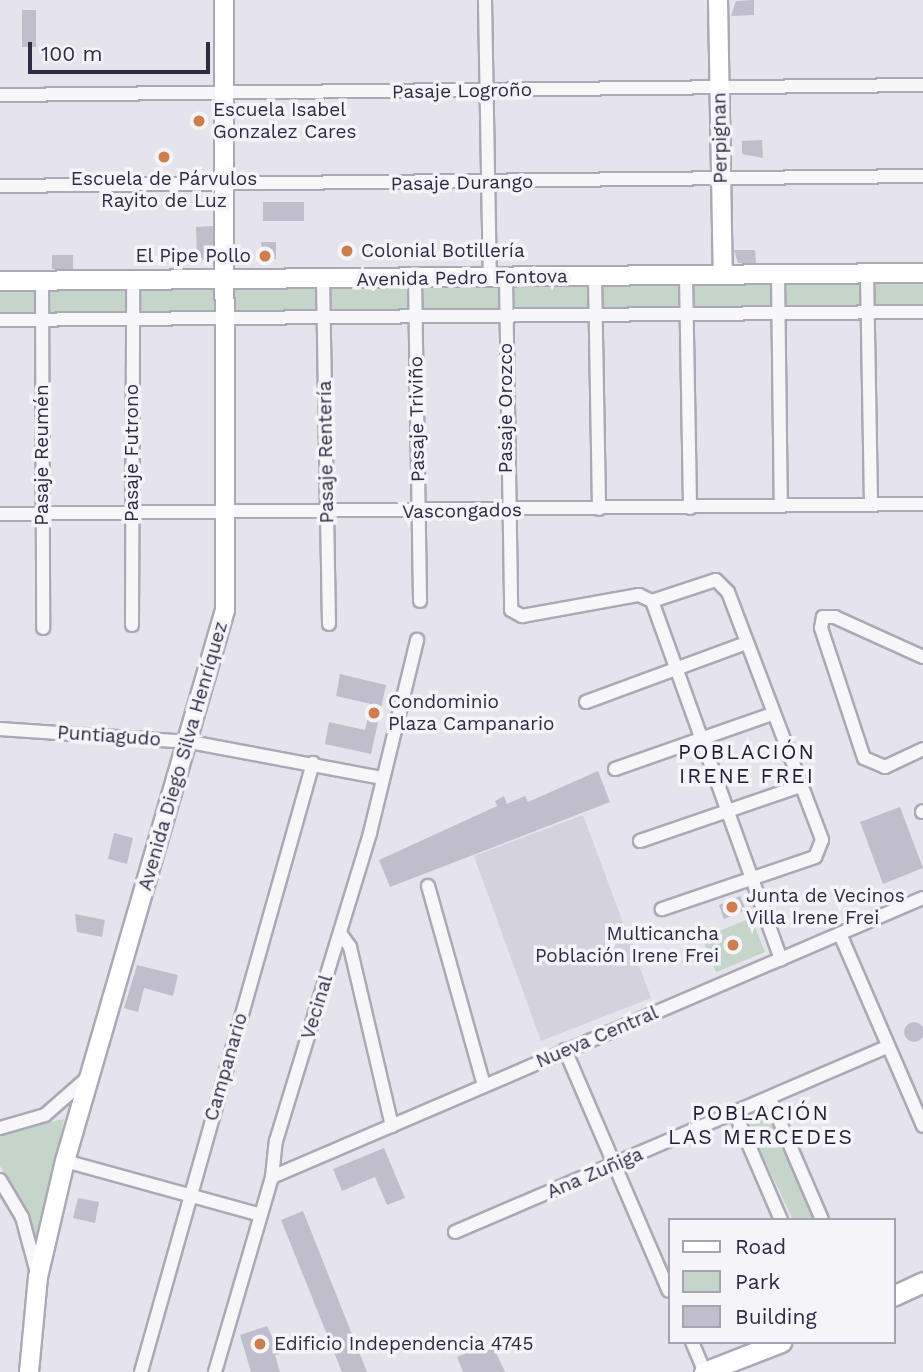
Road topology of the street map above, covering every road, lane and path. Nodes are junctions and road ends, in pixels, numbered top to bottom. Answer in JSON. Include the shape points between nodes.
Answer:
{"nodes":[{"id":1,"x":224,"y":0,"type":"edge"},
{"id":2,"x":485,"y":0,"type":"edge"},
{"id":3,"x":718,"y":0,"type":"edge"},
{"id":4,"x":923,"y":85,"type":"edge"},
{"id":5,"x":720,"y":88,"type":"junction"},
{"id":6,"x":487,"y":91,"type":"junction"},
{"id":7,"x":225,"y":94,"type":"junction"},
{"id":8,"x":0,"y":95,"type":"edge"},
{"id":9,"x":923,"y":176,"type":"edge"},
{"id":10,"x":721,"y":179,"type":"junction"},
{"id":11,"x":488,"y":182,"type":"junction"},
{"id":12,"x":0,"y":186,"type":"edge"},
{"id":13,"x":225,"y":186,"type":"junction"},
{"id":14,"x":923,"y":272,"type":"edge"},
{"id":15,"x":867,"y":273,"type":"junction"},
{"id":16,"x":723,"y":275,"type":"junction"},
{"id":17,"x":778,"y":275,"type":"junction"},
{"id":18,"x":686,"y":276,"type":"junction"},
{"id":19,"x":595,"y":277,"type":"junction"},
{"id":20,"x":498,"y":278,"type":"junction"},
{"id":21,"x":415,"y":279,"type":"junction"},
{"id":22,"x":323,"y":280,"type":"junction"},
{"id":23,"x":0,"y":281,"type":"edge"},
{"id":24,"x":42,"y":281,"type":"junction"},
{"id":25,"x":133,"y":281,"type":"junction"},
{"id":26,"x":225,"y":281,"type":"junction"},
{"id":27,"x":868,"y":312,"type":"junction"},
{"id":28,"x":923,"y":312,"type":"edge"},
{"id":29,"x":778,"y":313,"type":"junction"},
{"id":30,"x":686,"y":314,"type":"junction"},
{"id":31,"x":506,"y":315,"type":"junction"},
{"id":32,"x":596,"y":315,"type":"junction"},
{"id":33,"x":415,"y":316,"type":"junction"},
{"id":34,"x":323,"y":317,"type":"junction"},
{"id":35,"x":133,"y":318,"type":"junction"},
{"id":36,"x":225,"y":318,"type":"junction"},
{"id":37,"x":42,"y":319,"type":"junction"},
{"id":38,"x":0,"y":320,"type":"edge"},
{"id":39,"x":923,"y":504,"type":"edge"},
{"id":40,"x":871,"y":505,"type":"junction"},
{"id":41,"x":781,"y":506,"type":"junction"},
{"id":42,"x":690,"y":508,"type":"junction"},
{"id":43,"x":599,"y":509,"type":"junction"},
{"id":44,"x":507,"y":511,"type":"junction"},
{"id":45,"x":419,"y":512,"type":"junction"},
{"id":46,"x":0,"y":514,"type":"edge"},
{"id":47,"x":42,"y":514,"type":"junction"},
{"id":48,"x":132,"y":514,"type":"junction"},
{"id":49,"x":327,"y":514,"type":"junction"},
{"id":50,"x":226,"y":515,"type":"junction"},
{"id":51,"x":420,"y":601,"type":"dead end"},
{"id":52,"x":652,"y":601,"type":"junction"},
{"id":53,"x":329,"y":624,"type":"dead end"},
{"id":54,"x":132,"y":625,"type":"dead end"},
{"id":55,"x":43,"y":628,"type":"dead end"},
{"id":56,"x":417,"y":640,"type":"dead end"},
{"id":57,"x":746,"y":643,"type":"junction"},
{"id":58,"x":923,"y":657,"type":"edge"},
{"id":59,"x":677,"y":669,"type":"junction"},
{"id":60,"x":586,"y":702,"type":"dead end"},
{"id":61,"x":772,"y":714,"type":"junction"},
{"id":62,"x":0,"y":729,"type":"edge"},
{"id":63,"x":703,"y":741,"type":"junction"},
{"id":64,"x":190,"y":742,"type":"junction"},
{"id":65,"x":923,"y":749,"type":"edge"},
{"id":66,"x":313,"y":763,"type":"junction"},
{"id":67,"x":615,"y":769,"type":"dead end"},
{"id":68,"x":383,"y":778,"type":"junction"},
{"id":69,"x":801,"y":786,"type":"junction"},
{"id":70,"x":728,"y":811,"type":"junction"},
{"id":71,"x":640,"y":841,"type":"dead end"},
{"id":72,"x":752,"y":879,"type":"junction"},
{"id":73,"x":428,"y":886,"type":"dead end"},
{"id":74,"x":923,"y":898,"type":"edge"},
{"id":75,"x":662,"y":909,"type":"dead end"},
{"id":76,"x":340,"y":933,"type":"junction"},
{"id":77,"x":840,"y":934,"type":"junction"},
{"id":78,"x":781,"y":958,"type":"junction"},
{"id":79,"x":888,"y":1046,"type":"junction"},
{"id":80,"x":565,"y":1050,"type":"junction"},
{"id":81,"x":86,"y":1079,"type":"junction"},
{"id":82,"x":484,"y":1085,"type":"junction"},
{"id":83,"x":770,"y":1099,"type":"junction"},
{"id":84,"x":735,"y":1114,"type":"junction"},
{"id":85,"x":392,"y":1126,"type":"junction"},
{"id":86,"x":923,"y":1126,"type":"edge"},
{"id":87,"x":0,"y":1128,"type":"edge"},
{"id":88,"x":65,"y":1161,"type":"junction"},
{"id":89,"x":616,"y":1164,"type":"junction"},
{"id":90,"x":272,"y":1177,"type":"junction"},
{"id":91,"x":0,"y":1180,"type":"edge"},
{"id":92,"x":189,"y":1195,"type":"junction"},
{"id":93,"x":261,"y":1215,"type":"junction"},
{"id":94,"x":780,"y":1218,"type":"edge"},
{"id":95,"x":821,"y":1218,"type":"edge"},
{"id":96,"x":455,"y":1232,"type":"dead end"},
{"id":97,"x":38,"y":1277,"type":"junction"},
{"id":98,"x":923,"y":1282,"type":"edge"},
{"id":99,"x":668,"y":1289,"type":"edge"},
{"id":100,"x":895,"y":1295,"type":"edge"},
{"id":101,"x":693,"y":1344,"type":"edge"},
{"id":102,"x":776,"y":1344,"type":"edge"},
{"id":103,"x":29,"y":1372,"type":"edge"},
{"id":104,"x":141,"y":1372,"type":"edge"},
{"id":105,"x":215,"y":1372,"type":"edge"},
{"id":106,"x":704,"y":1372,"type":"edge"}],
"edges":[{"from":1,"to":7,"type":"main road","name":"Avenida Diego Silva Henríquez"},
{"from":2,"to":6,"type":"street","name":"Pasaje Orozco"},
{"from":3,"to":5,"type":"main road","name":"Perpignan"},
{"from":4,"to":5,"type":"street","name":"Pasaje Logroño"},
{"from":5,"to":6,"type":"street","name":"Pasaje Logroño"},
{"from":5,"to":10,"type":"main road","name":"Perpignan"},
{"from":6,"to":7,"type":"street","name":"Pasaje Logroño"},
{"from":6,"to":11,"type":"street","name":"Pasaje Orozco"},
{"from":7,"to":8,"type":"street","name":"Pasaje Logroño"},
{"from":7,"to":13,"type":"main road","name":"Avenida Diego Silva Henríquez"},
{"from":9,"to":10,"type":"street","name":"Pasaje Durango"},
{"from":10,"to":11,"type":"street","name":"Pasaje Durango"},
{"from":10,"to":16,"type":"main road","name":"Perpignan"},
{"from":11,"to":13,"type":"street","name":"Pasaje Durango"},
{"from":11,"to":20,"type":"street","name":"Pasaje Orozco"},
{"from":12,"to":13,"type":"street","name":"Pasaje Durango"},
{"from":13,"to":26,"type":"main road","name":"Avenida Diego Silva Henríquez"},
{"from":14,"to":15,"type":"main road","name":"Avenida Pedro Fontova"},
{"from":15,"to":17,"type":"main road","name":"Avenida Pedro Fontova"},
{"from":15,"to":27,"type":"street"},
{"from":16,"to":17,"type":"main road","name":"Avenida Pedro Fontova"},
{"from":16,"to":18,"type":"main road","name":"Avenida Pedro Fontova"},
{"from":17,"to":29,"type":"street"},
{"from":18,"to":19,"type":"main road","name":"Avenida Pedro Fontova"},
{"from":18,"to":30,"type":"street"},
{"from":19,"to":20,"type":"main road","name":"Avenida Pedro Fontova"},
{"from":19,"to":32,"type":"street"},
{"from":20,"to":21,"type":"main road","name":"Avenida Pedro Fontova"},
{"from":20,"to":31,"type":"street","name":"Pasaje Orozco"},
{"from":21,"to":22,"type":"main road","name":"Avenida Pedro Fontova"},
{"from":21,"to":33,"type":"street","name":"Pasaje Triviño"},
{"from":22,"to":26,"type":"main road","name":"Avenida Pedro Fontova"},
{"from":22,"to":34,"type":"street","name":"Pasaje Rentería"},
{"from":23,"to":24,"type":"main road","name":"Avenida Pedro Fontova"},
{"from":24,"to":25,"type":"main road","name":"Avenida Pedro Fontova"},
{"from":24,"to":37,"type":"street","name":"Pasaje Reumén"},
{"from":25,"to":26,"type":"main road","name":"Avenida Pedro Fontova"},
{"from":25,"to":35,"type":"street","name":"Pasaje Futrono"},
{"from":26,"to":36,"type":"main road","name":"Avenida Diego Silva Henríquez"},
{"from":27,"to":28,"type":"street","name":"Avenida Pedro Fontova"},
{"from":27,"to":29,"type":"street","name":"Avenida Pedro Fontova"},
{"from":27,"to":40,"type":"street"},
{"from":29,"to":30,"type":"street","name":"Avenida Pedro Fontova"},
{"from":29,"to":41,"type":"street"},
{"from":30,"to":32,"type":"street","name":"Avenida Pedro Fontova"},
{"from":30,"to":42,"type":"street"},
{"from":31,"to":32,"type":"street","name":"Avenida Pedro Fontova"},
{"from":31,"to":33,"type":"street","name":"Avenida Pedro Fontova"},
{"from":31,"to":44,"type":"street","name":"Pasaje Orozco"},
{"from":32,"to":43,"type":"street"},
{"from":33,"to":34,"type":"street","name":"Avenida Pedro Fontova"},
{"from":33,"to":45,"type":"street","name":"Pasaje Triviño"},
{"from":34,"to":36,"type":"street","name":"Avenida Pedro Fontova"},
{"from":34,"to":49,"type":"street","name":"Pasaje Rentería"},
{"from":35,"to":36,"type":"street","name":"Avenida Pedro Fontova"},
{"from":35,"to":37,"type":"street","name":"Avenida Pedro Fontova"},
{"from":35,"to":48,"type":"street","name":"Pasaje Futrono"},
{"from":36,"to":50,"type":"main road","name":"Avenida Diego Silva Henríquez"},
{"from":37,"to":38,"type":"street","name":"Avenida Pedro Fontova"},
{"from":37,"to":47,"type":"street","name":"Pasaje Reumén"},
{"from":39,"to":40,"type":"street","name":"Vascongados"},
{"from":40,"to":41,"type":"street","name":"Vascongados"},
{"from":41,"to":42,"type":"street","name":"Vascongados"},
{"from":42,"to":43,"type":"street","name":"Vascongados"},
{"from":43,"to":44,"type":"street","name":"Vascongados"},
{"from":44,"to":45,"type":"street","name":"Vascongados"},
{"from":44,"to":52,"type":"street","name":"Pasaje Orozco","via":[[510,607],[522,616],[639,595]]},
{"from":45,"to":49,"type":"street","name":"Vascongados"},
{"from":45,"to":51,"type":"street","name":"Pasaje Triviño"},
{"from":46,"to":47,"type":"street","name":"Vascongados"},
{"from":47,"to":48,"type":"street","name":"Vascongados"},
{"from":47,"to":55,"type":"street","name":"Pasaje Reumén"},
{"from":48,"to":50,"type":"street","name":"Vascongados"},
{"from":48,"to":54,"type":"street","name":"Pasaje Futrono"},
{"from":49,"to":50,"type":"street","name":"Vascongados"},
{"from":49,"to":53,"type":"street","name":"Pasaje Rentería"},
{"from":50,"to":64,"type":"main road","name":"Avenida Diego Silva Henríquez","via":[[223,626]]},
{"from":52,"to":57,"type":"street","via":[[716,580],[727,593]]},
{"from":52,"to":59,"type":"street"},
{"from":56,"to":68,"type":"street","name":"Vecinal"},
{"from":57,"to":59,"type":"street"},
{"from":57,"to":61,"type":"street"},
{"from":58,"to":65,"type":"street","via":[[835,617],[823,617],[821,628],[859,745],[872,764],[885,767]]},
{"from":59,"to":60,"type":"street"},
{"from":59,"to":63,"type":"street"},
{"from":61,"to":63,"type":"street"},
{"from":61,"to":69,"type":"street"},
{"from":62,"to":64,"type":"street","name":"Puntiagudo"},
{"from":63,"to":67,"type":"street"},
{"from":63,"to":70,"type":"street"},
{"from":64,"to":66,"type":"street","name":"Puntiagudo"},
{"from":64,"to":81,"type":"main road","name":"Avenida Diego Silva Henríquez"},
{"from":66,"to":68,"type":"street","name":"Puntiagudo"},
{"from":66,"to":92,"type":"street","name":"Campanario"},
{"from":68,"to":76,"type":"street","name":"Vecinal"},
{"from":69,"to":70,"type":"street"},
{"from":69,"to":72,"type":"street","via":[[822,840],[821,851]]},
{"from":70,"to":71,"type":"street"},
{"from":70,"to":72,"type":"street"},
{"from":72,"to":75,"type":"street"},
{"from":72,"to":78,"type":"street"},
{"from":73,"to":82,"type":"street"},
{"from":74,"to":77,"type":"street","name":"Nueva Central"},
{"from":76,"to":85,"type":"street","via":[[350,947]]},
{"from":76,"to":90,"type":"street","name":"Vecinal","via":[[276,1141]]},
{"from":77,"to":78,"type":"street","name":"Nueva Central"},
{"from":77,"to":79,"type":"street"},
{"from":78,"to":80,"type":"street","name":"Nueva Central"},
{"from":79,"to":83,"type":"street","name":"Ana Zuñiga"},
{"from":79,"to":86,"type":"street"},
{"from":80,"to":82,"type":"street","name":"Nueva Central"},
{"from":80,"to":89,"type":"street"},
{"from":81,"to":87,"type":"street","via":[[45,1115]]},
{"from":81,"to":88,"type":"main road","name":"Avenida Diego Silva Henríquez"},
{"from":82,"to":85,"type":"street","name":"Nueva Central"},
{"from":83,"to":84,"type":"street","name":"Ana Zuñiga"},
{"from":83,"to":95,"type":"street"},
{"from":84,"to":89,"type":"street","name":"Ana Zuñiga"},
{"from":84,"to":94,"type":"street"},
{"from":85,"to":90,"type":"street","name":"Nueva Central"},
{"from":88,"to":92,"type":"street"},
{"from":88,"to":97,"type":"main road","name":"Avenida Diego Silva Henríquez"},
{"from":89,"to":96,"type":"street","name":"Ana Zuñiga"},
{"from":89,"to":99,"type":"street"},
{"from":90,"to":93,"type":"street","name":"Vecinal"},
{"from":91,"to":97,"type":"street","via":[[22,1217]]},
{"from":92,"to":93,"type":"street"},
{"from":92,"to":104,"type":"street","name":"Campanario"},
{"from":93,"to":105,"type":"street","name":"Vecinal"},
{"from":97,"to":103,"type":"main road","name":"Avenida Diego Silva Henríquez"},
{"from":98,"to":100,"type":"main road"},
{"from":101,"to":106,"type":"street"},
{"from":102,"to":106,"type":"main road"}]}
